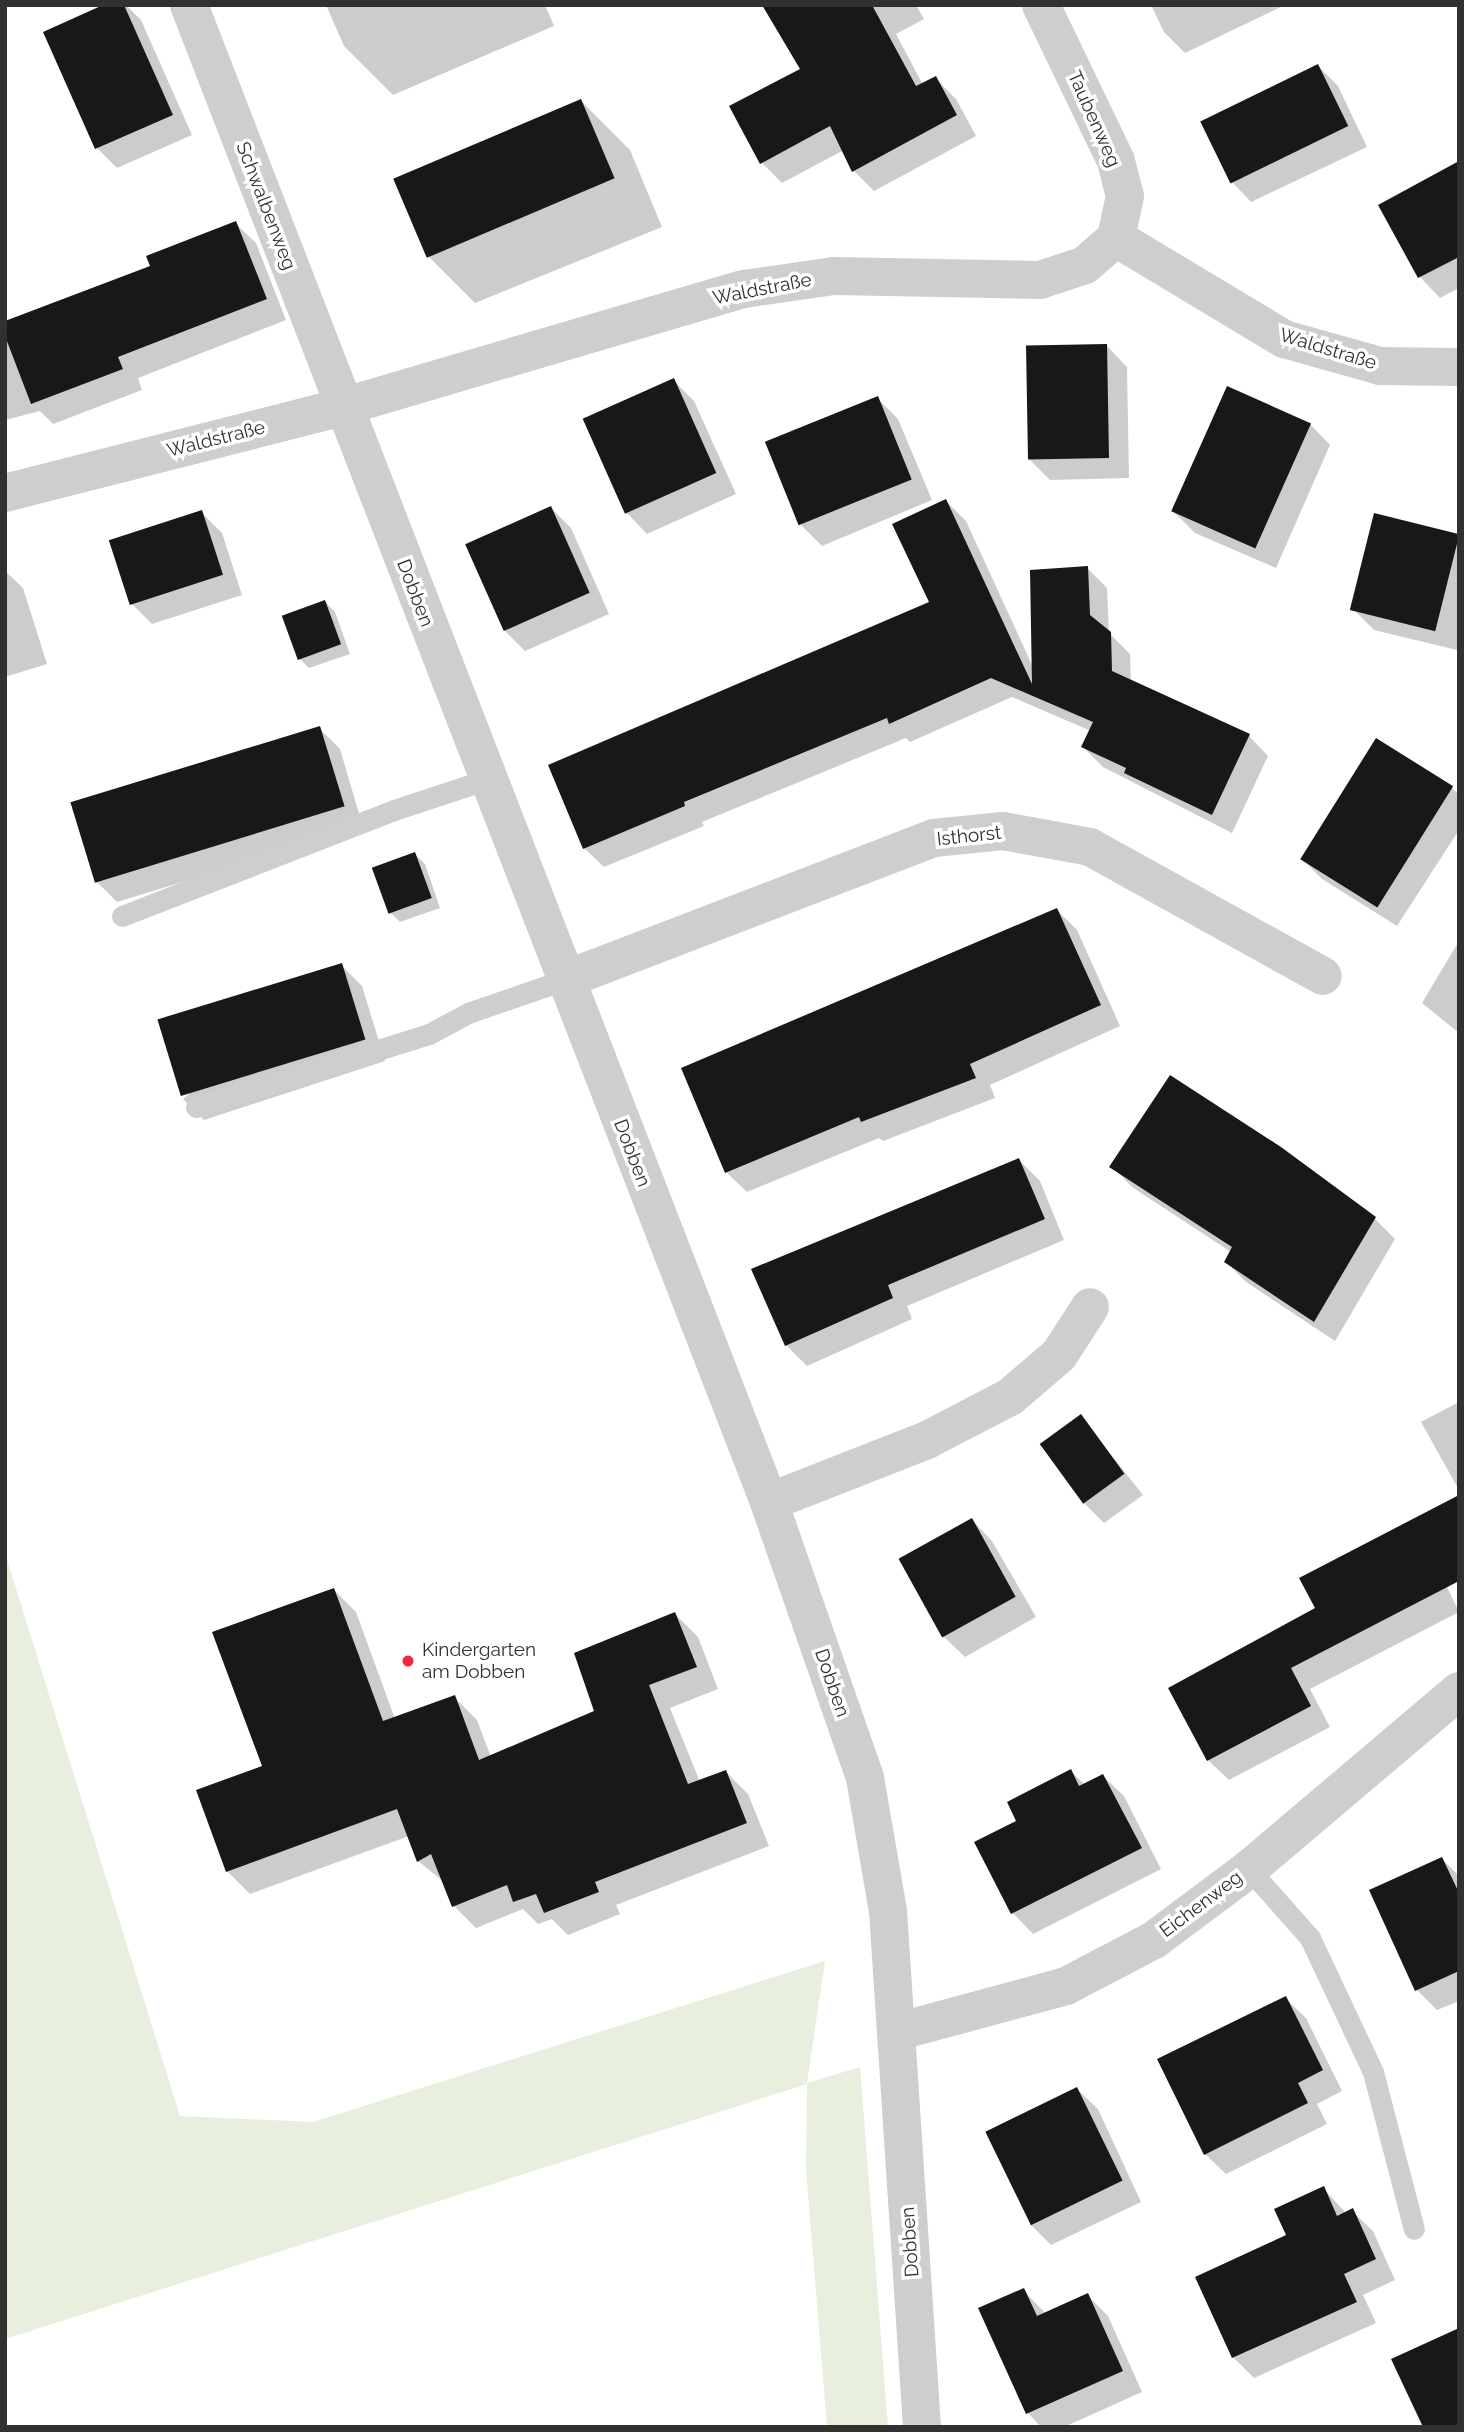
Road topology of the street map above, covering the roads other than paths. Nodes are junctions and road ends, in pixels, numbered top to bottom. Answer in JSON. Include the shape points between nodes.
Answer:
{"nodes":[{"id":1,"x":189,"y":5,"type":"edge"},
{"id":2,"x":1041,"y":5,"type":"edge"},
{"id":3,"x":1116,"y":238,"type":"junction"},
{"id":4,"x":1459,"y":367,"type":"edge"},
{"id":5,"x":342,"y":407,"type":"junction"},
{"id":6,"x":5,"y":493,"type":"edge"},
{"id":7,"x":488,"y":779,"type":"junction"},
{"id":8,"x":122,"y":916,"type":"dead end"},
{"id":9,"x":1322,"y":976,"type":"dead end"},
{"id":10,"x":564,"y":980,"type":"junction"},
{"id":11,"x":196,"y":1107,"type":"dead end"},
{"id":12,"x":1090,"y":1307,"type":"dead end"},
{"id":13,"x":769,"y":1502,"type":"junction"},
{"id":14,"x":1459,"y":1691,"type":"edge"},
{"id":15,"x":1249,"y":1868,"type":"junction"},
{"id":16,"x":896,"y":2032,"type":"junction"},
{"id":17,"x":1413,"y":2229,"type":"dead end"},
{"id":18,"x":922,"y":2427,"type":"edge"}],
"edges":[{"from":1,"to":5,"type":"street","name":"Schwalbenweg"},
{"from":2,"to":3,"type":"street","name":"Taubenweg","via":[[1116,161],[1125,196]]},
{"from":3,"to":4,"type":"street","name":"Waldstraße","via":[[1284,339],[1380,366]]},
{"from":3,"to":5,"type":"street","name":"Waldstraße","via":[[1085,265],[1040,280],[834,276],[744,289]]},
{"from":5,"to":6,"type":"street","name":"Waldstraße"},
{"from":5,"to":7,"type":"street","name":"Dobben"},
{"from":7,"to":8,"type":"lane","via":[[394,810]]},
{"from":7,"to":10,"type":"street","name":"Dobben"},
{"from":9,"to":10,"type":"street","name":"Isthorst","via":[[1090,847],[1003,831],[934,838]]},
{"from":10,"to":11,"type":"lane","via":[[468,1013],[429,1034]]},
{"from":10,"to":13,"type":"street","name":"Dobben"},
{"from":12,"to":13,"type":"street","via":[[1059,1355],[1010,1397],[928,1440]]},
{"from":13,"to":16,"type":"street","name":"Dobben","via":[[865,1778],[888,1911]]},
{"from":14,"to":15,"type":"street","name":"Eichenweg"},
{"from":15,"to":16,"type":"street","name":"Eichenweg","via":[[1154,1940],[1066,1986]]},
{"from":15,"to":17,"type":"lane","via":[[1310,1938],[1373,2072]]},
{"from":16,"to":18,"type":"street","name":"Dobben"}]}
